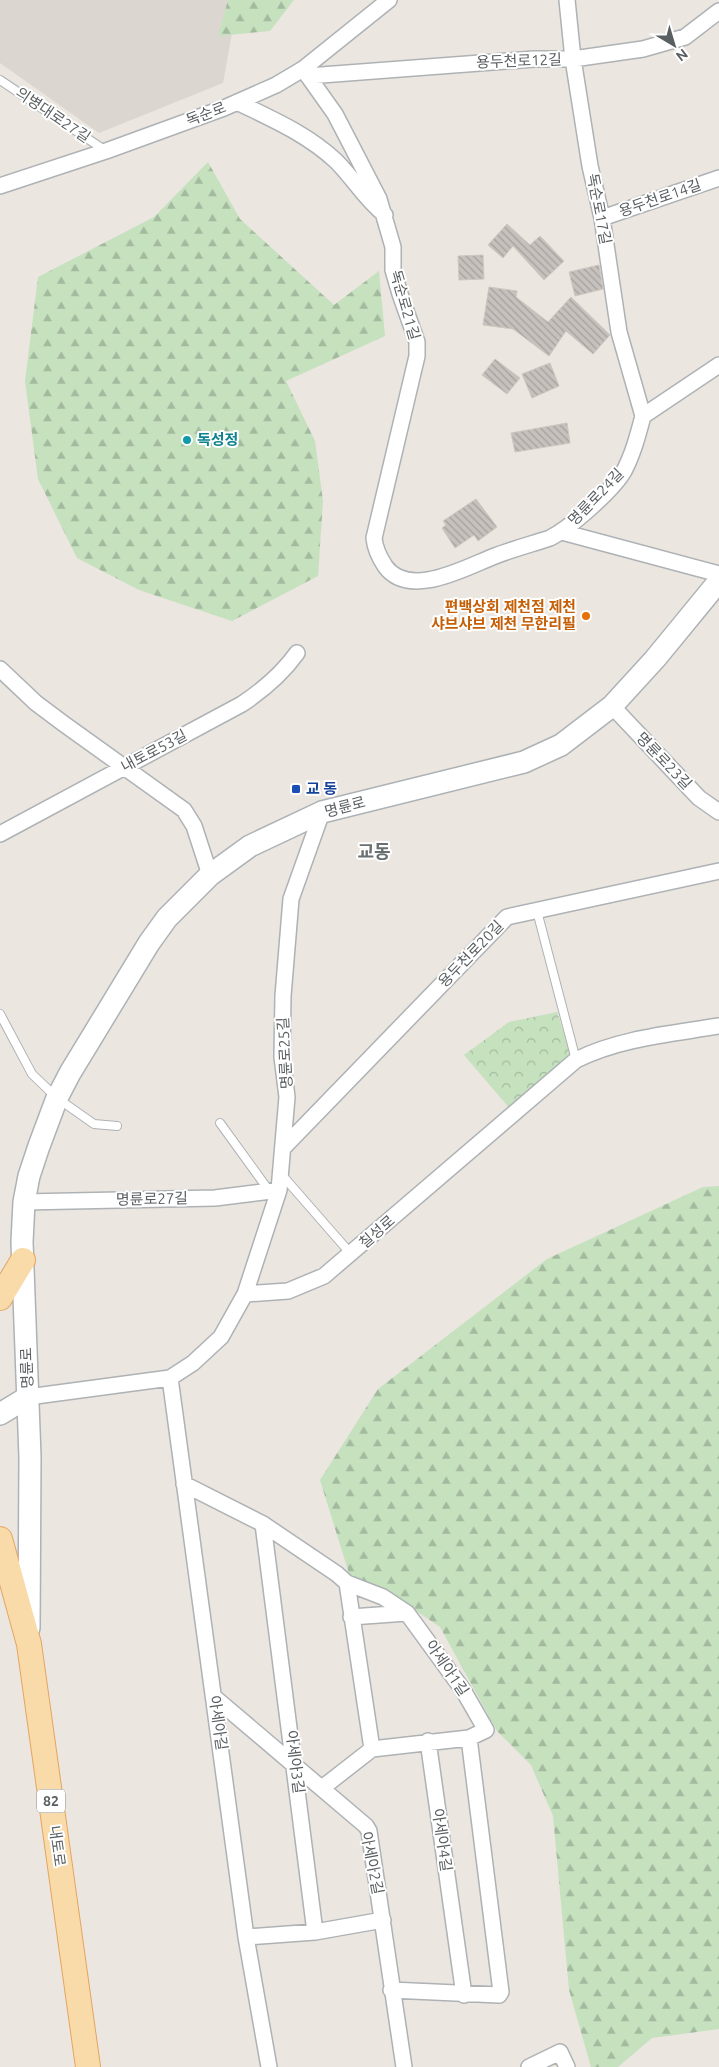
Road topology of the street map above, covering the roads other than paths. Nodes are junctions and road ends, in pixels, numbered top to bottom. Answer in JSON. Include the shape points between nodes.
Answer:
{"nodes":[{"id":1,"x":389,"y":0,"type":"edge"},
{"id":2,"x":567,"y":0,"type":"edge"},
{"id":3,"x":719,"y":11,"type":"edge"},
{"id":4,"x":573,"y":59,"type":"junction"},
{"id":5,"x":305,"y":72,"type":"junction"},
{"id":6,"x":0,"y":80,"type":"edge"},
{"id":7,"x":237,"y":102,"type":"junction"},
{"id":8,"x":106,"y":151,"type":"junction"},
{"id":9,"x":719,"y":178,"type":"edge"},
{"id":10,"x":0,"y":186,"type":"edge"},
{"id":11,"x":385,"y":215,"type":"junction"},
{"id":12,"x":602,"y":218,"type":"junction"},
{"id":13,"x":719,"y":365,"type":"edge"},
{"id":14,"x":643,"y":416,"type":"junction"},
{"id":15,"x":562,"y":532,"type":"junction"},
{"id":16,"x":719,"y":574,"type":"edge"},
{"id":17,"x":402,"y":580,"type":"joint"},
{"id":18,"x":719,"y":581,"type":"edge"},
{"id":19,"x":297,"y":654,"type":"dead end"},
{"id":20,"x":0,"y":669,"type":"edge"},
{"id":21,"x":612,"y":706,"type":"junction"},
{"id":22,"x":123,"y":768,"type":"junction"},
{"id":23,"x":322,"y":812,"type":"junction"},
{"id":24,"x":719,"y":812,"type":"edge"},
{"id":25,"x":0,"y":834,"type":"edge"},
{"id":26,"x":719,"y":871,"type":"edge"},
{"id":27,"x":210,"y":875,"type":"junction"},
{"id":28,"x":538,"y":911,"type":"junction"},
{"id":29,"x":0,"y":1014,"type":"edge"},
{"id":30,"x":719,"y":1026,"type":"edge"},
{"id":31,"x":576,"y":1060,"type":"junction"},
{"id":32,"x":57,"y":1098,"type":"junction"},
{"id":33,"x":220,"y":1123,"type":"dead end"},
{"id":34,"x":117,"y":1126,"type":"dead end"},
{"id":35,"x":284,"y":1146,"type":"junction"},
{"id":36,"x":281,"y":1174,"type":"junction"},
{"id":37,"x":274,"y":1191,"type":"junction"},
{"id":38,"x":24,"y":1202,"type":"junction"},
{"id":39,"x":351,"y":1254,"type":"junction"},
{"id":40,"x":23,"y":1260,"type":"junction"},
{"id":41,"x":245,"y":1294,"type":"junction"},
{"id":42,"x":0,"y":1298,"type":"edge"},
{"id":43,"x":170,"y":1378,"type":"junction"},
{"id":44,"x":28,"y":1397,"type":"junction"},
{"id":45,"x":0,"y":1414,"type":"edge"},
{"id":46,"x":184,"y":1484,"type":"junction"},
{"id":47,"x":264,"y":1524,"type":"junction"},
{"id":48,"x":0,"y":1538,"type":"edge"},
{"id":49,"x":347,"y":1583,"type":"junction"},
{"id":50,"x":407,"y":1613,"type":"junction"},
{"id":51,"x":351,"y":1617,"type":"junction"},
{"id":52,"x":29,"y":1644,"type":"junction"},
{"id":53,"x":214,"y":1697,"type":"junction"},
{"id":54,"x":469,"y":1738,"type":"junction"},
{"id":55,"x":428,"y":1741,"type":"junction"},
{"id":56,"x":372,"y":1749,"type":"junction"},
{"id":57,"x":295,"y":1764,"type":"junction"},
{"id":58,"x":322,"y":1788,"type":"junction"},
{"id":59,"x":383,"y":1920,"type":"junction"},
{"id":60,"x":315,"y":1932,"type":"junction"},
{"id":61,"x":246,"y":1937,"type":"junction"},
{"id":62,"x":392,"y":1990,"type":"junction"},
{"id":63,"x":464,"y":1995,"type":"junction"},
{"id":64,"x":88,"y":2067,"type":"edge"},
{"id":65,"x":270,"y":2067,"type":"edge"},
{"id":66,"x":404,"y":2067,"type":"edge"},
{"id":67,"x":529,"y":2067,"type":"edge"},
{"id":68,"x":567,"y":2067,"type":"edge"}],
"edges":[{"from":1,"to":5,"type":"street","name":"독순로"},
{"from":2,"to":4,"type":"street","name":"독순로17길"},
{"from":3,"to":4,"type":"street","name":"용두천로12길","via":[[695,31],[663,44]]},
{"from":4,"to":5,"type":"street","name":"용두천로12길"},
{"from":4,"to":12,"type":"street","name":"독순로17길"},
{"from":5,"to":7,"type":"street","name":"독순로"},
{"from":5,"to":11,"type":"street","name":"독순로21길","via":[[335,114]]},
{"from":6,"to":8,"type":"lane","name":"의병대로27길"},
{"from":7,"to":8,"type":"street","name":"독순로"},
{"from":7,"to":11,"type":"street","via":[[300,132],[335,161],[368,202]]},
{"from":8,"to":10,"type":"street","name":"독순로"},
{"from":9,"to":12,"type":"street","name":"용두천로14길"},
{"from":11,"to":17,"type":"street","name":"독순로21길","via":[[393,246],[393,270],[417,342],[417,356],[374,538],[375,548],[387,569]]},
{"from":12,"to":14,"type":"street","name":"독순로17길","via":[[619,332]]},
{"from":13,"to":14,"type":"street"},
{"from":14,"to":15,"type":"street","name":"명륜로24길","via":[[635,446],[623,472]]},
{"from":15,"to":16,"type":"street"},
{"from":15,"to":17,"type":"street","name":"명륜로24길","via":[[431,580]]},
{"from":18,"to":21,"type":"street","name":"명륜로"},
{"from":19,"to":22,"type":"street","name":"내토로53길","via":[[242,704]]},
{"from":20,"to":22,"type":"street","via":[[36,703]]},
{"from":21,"to":23,"type":"street","name":"명륜로","via":[[561,745],[524,762]]},
{"from":21,"to":24,"type":"street","name":"명륜로23길","via":[[699,798]]},
{"from":22,"to":25,"type":"street","name":"내토로53길"},
{"from":22,"to":27,"type":"street","via":[[184,810],[194,826]]},
{"from":23,"to":27,"type":"street","name":"명륜로","via":[[250,846]]},
{"from":23,"to":35,"type":"street","name":"명륜로25길","via":[[291,900],[283,996],[282,1058],[287,1097]]},
{"from":26,"to":28,"type":"street","name":"용두천로20길"},
{"from":27,"to":32,"type":"street","name":"명륜로","via":[[167,918],[149,943]]},
{"from":28,"to":31,"type":"lane"},
{"from":28,"to":35,"type":"street","name":"용두천로20길","via":[[507,917]]},
{"from":29,"to":32,"type":"lane","via":[[32,1074]]},
{"from":30,"to":31,"type":"street","name":"칠성로","via":[[617,1044]]},
{"from":31,"to":39,"type":"street","name":"칠성로"},
{"from":32,"to":34,"type":"lane","via":[[94,1124]]},
{"from":32,"to":38,"type":"street","name":"명륜로","via":[[29,1176]]},
{"from":33,"to":37,"type":"lane"},
{"from":35,"to":36,"type":"street","name":"명륜로25길"},
{"from":36,"to":37,"type":"street","name":"명륜로25길"},
{"from":36,"to":39,"type":"lane"},
{"from":37,"to":38,"type":"street","name":"명륜로27길","via":[[215,1198]]},
{"from":37,"to":41,"type":"street","name":"명륜로25길"},
{"from":38,"to":40,"type":"street","name":"명륜로"},
{"from":39,"to":41,"type":"street","name":"칠성로","via":[[324,1276],[308,1284],[288,1291]]},
{"from":40,"to":42,"type":"main road"},
{"from":40,"to":44,"type":"street","name":"명륜로"},
{"from":41,"to":43,"type":"street","via":[[221,1338]]},
{"from":43,"to":44,"type":"street"},
{"from":43,"to":46,"type":"street","name":"아세아길"},
{"from":44,"to":45,"type":"street"},
{"from":44,"to":52,"type":"street","name":"명륜로"},
{"from":46,"to":47,"type":"street"},
{"from":46,"to":53,"type":"street","name":"아세아길"},
{"from":47,"to":49,"type":"street"},
{"from":47,"to":57,"type":"street","name":"아세아3길"},
{"from":48,"to":52,"type":"main road","name":"내토로","number":"82"},
{"from":49,"to":50,"type":"street","via":[[383,1597]]},
{"from":49,"to":51,"type":"street"},
{"from":50,"to":51,"type":"street"},
{"from":50,"to":54,"type":"street","name":"아세아1길","via":[[463,1690],[486,1730]]},
{"from":51,"to":56,"type":"street"},
{"from":52,"to":64,"type":"main road","name":"내토로","number":"82"},
{"from":53,"to":57,"type":"street","name":"아세아2길"},
{"from":53,"to":61,"type":"street","name":"아세아길"},
{"from":54,"to":55,"type":"street"},
{"from":54,"to":63,"type":"street","via":[[501,1992]]},
{"from":55,"to":56,"type":"street"},
{"from":55,"to":63,"type":"street","name":"아세아4길"},
{"from":56,"to":58,"type":"street"},
{"from":57,"to":58,"type":"street","name":"아세아2길"},
{"from":57,"to":60,"type":"street","name":"아세아3길"},
{"from":58,"to":59,"type":"street","name":"아세아2길","via":[[369,1831]]},
{"from":59,"to":60,"type":"street"},
{"from":59,"to":62,"type":"street","name":"아세아2길"},
{"from":60,"to":61,"type":"street"},
{"from":61,"to":65,"type":"street","name":"아세아길"},
{"from":62,"to":63,"type":"street"},
{"from":62,"to":66,"type":"street","name":"아세아2길"},
{"from":67,"to":68,"type":"street","via":[[560,2052]]}]}
